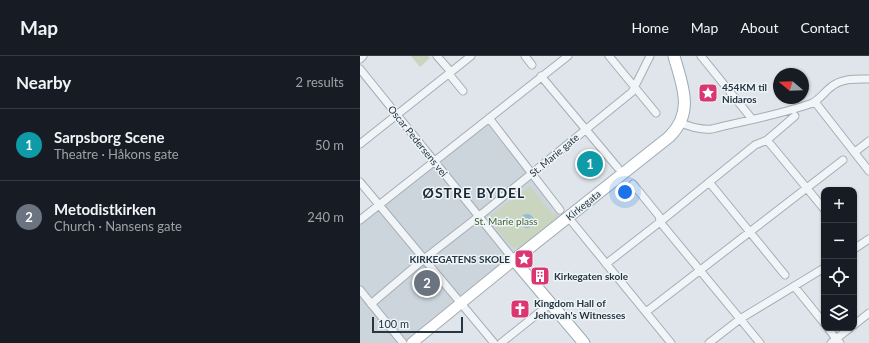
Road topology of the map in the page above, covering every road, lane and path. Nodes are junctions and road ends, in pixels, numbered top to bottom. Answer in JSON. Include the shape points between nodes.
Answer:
{"nodes":[{"id":1,"x":363,"y":56,"type":"edge"},
{"id":2,"x":437,"y":56,"type":"edge"},
{"id":3,"x":471,"y":56,"type":"edge"},
{"id":4,"x":525,"y":56,"type":"edge"},
{"id":5,"x":568,"y":56,"type":"edge"},
{"id":6,"x":609,"y":56,"type":"edge"},
{"id":7,"x":650,"y":56,"type":"edge"},
{"id":8,"x":674,"y":56,"type":"edge"},
{"id":9,"x":701,"y":56,"type":"edge"},
{"id":10,"x":360,"y":58,"type":"edge"},
{"id":11,"x":532,"y":65,"type":"dead end"},
{"id":12,"x":360,"y":69,"type":"edge"},
{"id":13,"x":450,"y":73,"type":"junction"},
{"id":14,"x":541,"y":76,"type":"junction"},
{"id":15,"x":869,"y":79,"type":"edge"},
{"id":16,"x":635,"y":87,"type":"junction"},
{"id":17,"x":463,"y":91,"type":"dead end"},
{"id":18,"x":815,"y":102,"type":"junction"},
{"id":19,"x":656,"y":113,"type":"dead end"},
{"id":20,"x":397,"y":115,"type":"junction"},
{"id":21,"x":795,"y":116,"type":"dead end"},
{"id":22,"x":489,"y":118,"type":"junction"},
{"id":23,"x":752,"y":119,"type":"junction"},
{"id":24,"x":681,"y":123,"type":"junction"},
{"id":25,"x":586,"y":130,"type":"junction"},
{"id":26,"x":767,"y":140,"type":"junction"},
{"id":27,"x":869,"y":141,"type":"edge"},
{"id":28,"x":360,"y":144,"type":"edge"},
{"id":29,"x":855,"y":152,"type":"junction"},
{"id":30,"x":843,"y":160,"type":"dead end"},
{"id":31,"x":434,"y":162,"type":"junction"},
{"id":32,"x":618,"y":168,"type":"dead end"},
{"id":33,"x":869,"y":171,"type":"edge"},
{"id":34,"x":532,"y":174,"type":"junction"},
{"id":35,"x":360,"y":182,"type":"edge"},
{"id":36,"x":709,"y":182,"type":"junction"},
{"id":37,"x":633,"y":184,"type":"dead end"},
{"id":38,"x":807,"y":188,"type":"junction"},
{"id":39,"x":379,"y":205,"type":"junction"},
{"id":40,"x":821,"y":205,"type":"edge"},
{"id":41,"x":564,"y":213,"type":"junction"},
{"id":42,"x":479,"y":216,"type":"junction"},
{"id":43,"x":360,"y":220,"type":"edge"},
{"id":44,"x":660,"y":222,"type":"junction"},
{"id":45,"x":750,"y":232,"type":"junction"},
{"id":46,"x":869,"y":239,"type":"edge"},
{"id":47,"x":857,"y":246,"type":"edge"},
{"id":48,"x":424,"y":259,"type":"junction"},
{"id":49,"x":514,"y":260,"type":"junction"},
{"id":50,"x":606,"y":264,"type":"junction"},
{"id":51,"x":700,"y":270,"type":"junction"},
{"id":52,"x":821,"y":270,"type":"edge"},
{"id":53,"x":785,"y":275,"type":"dead end"},
{"id":54,"x":794,"y":286,"type":"junction"},
{"id":55,"x":360,"y":290,"type":"edge"},
{"id":56,"x":460,"y":303,"type":"junction"},
{"id":57,"x":550,"y":303,"type":"junction"},
{"id":58,"x":371,"y":304,"type":"junction"},
{"id":59,"x":646,"y":312,"type":"junction"},
{"id":60,"x":869,"y":313,"type":"edge"},
{"id":61,"x":740,"y":319,"type":"junction"},
{"id":62,"x":821,"y":319,"type":"edge"},
{"id":63,"x":857,"y":323,"type":"edge"},
{"id":64,"x":830,"y":331,"type":"edge"},
{"id":65,"x":847,"y":331,"type":"edge"},
{"id":66,"x":836,"y":342,"type":"edge"},
{"id":67,"x":403,"y":343,"type":"edge"},
{"id":68,"x":412,"y":343,"type":"edge"},
{"id":69,"x":494,"y":343,"type":"edge"},
{"id":70,"x":501,"y":343,"type":"edge"},
{"id":71,"x":584,"y":343,"type":"edge"},
{"id":72,"x":671,"y":343,"type":"edge"},
{"id":73,"x":709,"y":343,"type":"edge"},
{"id":74,"x":760,"y":343,"type":"edge"}],
"edges":[{"from":1,"to":10,"type":"street"},
{"from":2,"to":13,"type":"street"},
{"from":3,"to":13,"type":"street"},
{"from":4,"to":11,"type":"street"},
{"from":5,"to":14,"type":"street"},
{"from":6,"to":16,"type":"street"},
{"from":7,"to":16,"type":"street","name":"St. Marie gate"},
{"from":8,"to":24,"type":"main road","via":[[684,94]]},
{"from":9,"to":23,"type":"street"},
{"from":12,"to":20,"type":"street","name":"Oscar Pedersens vei"},
{"from":13,"to":17,"type":"street"},
{"from":13,"to":20,"type":"street"},
{"from":14,"to":22,"type":"street"},
{"from":14,"to":25,"type":"street"},
{"from":15,"to":18,"type":"street","via":[[848,79],[839,82],[831,86]]},
{"from":16,"to":19,"type":"street"},
{"from":16,"to":25,"type":"street","name":"St. Marie gate"},
{"from":18,"to":23,"type":"street"},
{"from":18,"to":29,"type":"street"},
{"from":20,"to":28,"type":"street"},
{"from":20,"to":31,"type":"street","name":"Oscar Pedersens vei"},
{"from":21,"to":26,"type":"street"},
{"from":22,"to":31,"type":"street"},
{"from":22,"to":34,"type":"street"},
{"from":23,"to":24,"type":"street","via":[[703,130]]},
{"from":24,"to":41,"type":"main road","name":"Kirkegata","via":[[669,137]]},
{"from":25,"to":32,"type":"street"},
{"from":25,"to":34,"type":"street","name":"St. Marie gate"},
{"from":26,"to":36,"type":"street","via":[[755,145]]},
{"from":26,"to":38,"type":"street"},
{"from":27,"to":29,"type":"street"},
{"from":29,"to":33,"type":"street"},
{"from":30,"to":38,"type":"street"},
{"from":31,"to":39,"type":"street"},
{"from":31,"to":42,"type":"street","name":"Oscar Pedersens vei"},
{"from":34,"to":41,"type":"street"},
{"from":34,"to":42,"type":"street","name":"St. Marie gate"},
{"from":35,"to":39,"type":"street"},
{"from":36,"to":44,"type":"street"},
{"from":36,"to":45,"type":"street"},
{"from":37,"to":44,"type":"street","via":[[659,216]]},
{"from":38,"to":40,"type":"street"},
{"from":38,"to":45,"type":"street"},
{"from":39,"to":43,"type":"street"},
{"from":39,"to":48,"type":"street"},
{"from":41,"to":49,"type":"main road","name":"Kirkegata"},
{"from":41,"to":50,"type":"street"},
{"from":42,"to":48,"type":"street","name":"St. Marie gate"},
{"from":42,"to":49,"type":"street","name":"Oscar Pedersens vei"},
{"from":44,"to":50,"type":"street"},
{"from":44,"to":51,"type":"street"},
{"from":45,"to":51,"type":"street"},
{"from":45,"to":53,"type":"street"},
{"from":46,"to":47,"type":"street"},
{"from":48,"to":56,"type":"street"},
{"from":48,"to":58,"type":"street","name":"St. Marie gate"},
{"from":49,"to":56,"type":"street","name":"Kirkegata"},
{"from":49,"to":57,"type":"main road","name":"Oscar Pedersens vei"},
{"from":50,"to":59,"type":"street"},
{"from":51,"to":59,"type":"street"},
{"from":51,"to":61,"type":"street"},
{"from":52,"to":54,"type":"street"},
{"from":54,"to":61,"type":"street"},
{"from":54,"to":62,"type":"street"},
{"from":55,"to":58,"type":"street"},
{"from":56,"to":68,"type":"street","name":"Kirkegata"},
{"from":56,"to":69,"type":"street"},
{"from":57,"to":70,"type":"street"},
{"from":57,"to":71,"type":"main road","name":"Oscar Pedersens vei"},
{"from":58,"to":67,"type":"street"},
{"from":59,"to":72,"type":"street"},
{"from":60,"to":63,"type":"street"},
{"from":61,"to":73,"type":"street"},
{"from":61,"to":74,"type":"street"},
{"from":64,"to":66,"type":"street"},
{"from":65,"to":66,"type":"street"}]}
